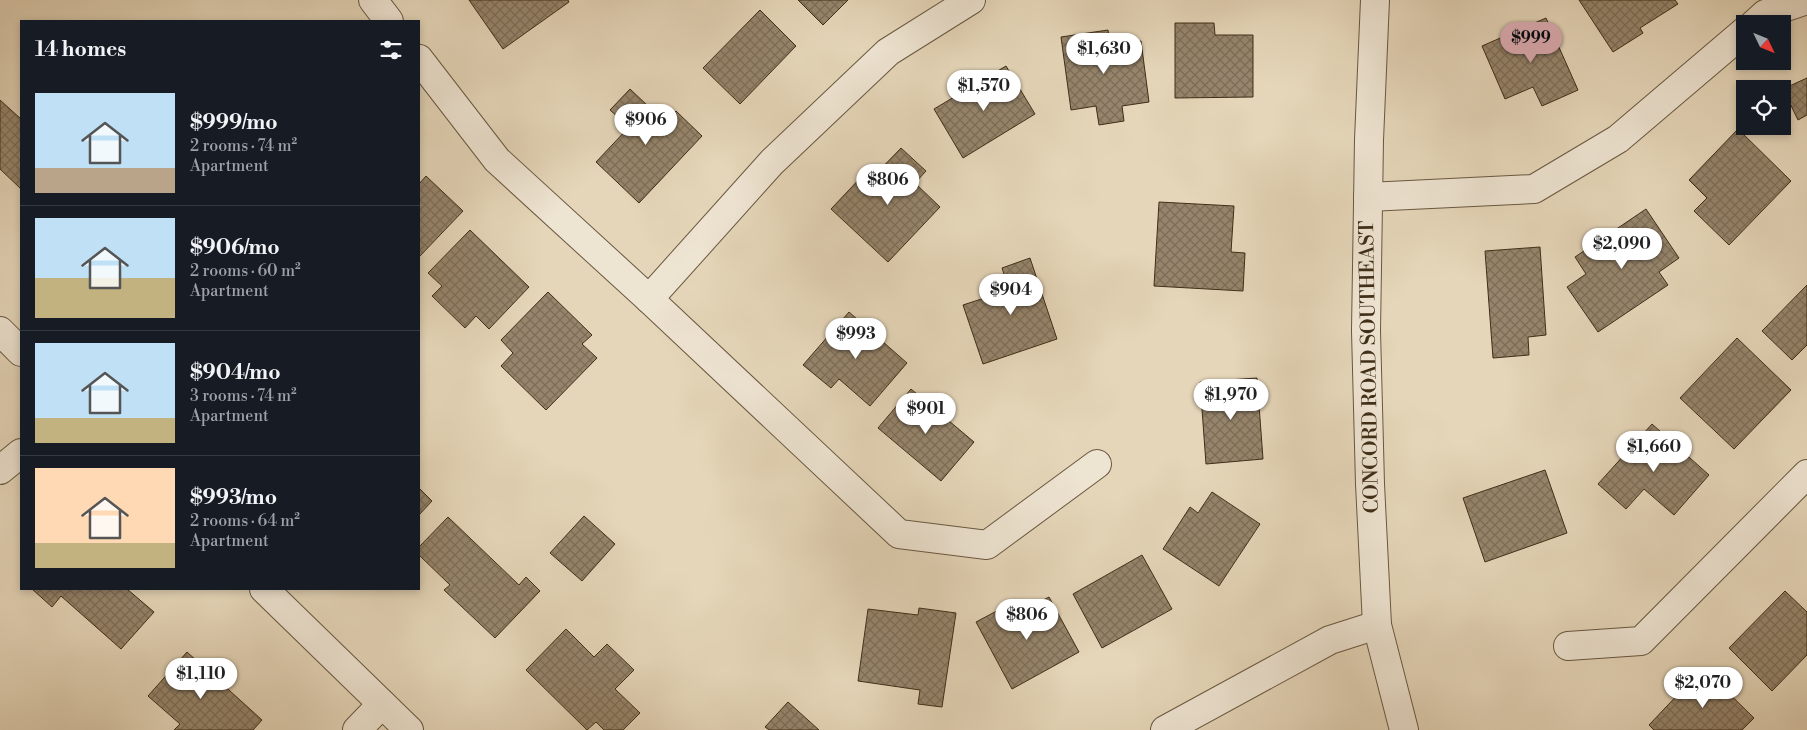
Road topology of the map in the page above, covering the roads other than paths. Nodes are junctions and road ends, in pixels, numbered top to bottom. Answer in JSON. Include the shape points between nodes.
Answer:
{"nodes":[{"id":1,"x":373,"y":0,"type":"edge"},
{"id":2,"x":971,"y":0,"type":"edge"},
{"id":3,"x":1375,"y":0,"type":"edge"},
{"id":4,"x":1807,"y":0,"type":"edge"},
{"id":5,"x":1764,"y":15,"type":"edge"},
{"id":6,"x":388,"y":20,"type":"edge"},
{"id":7,"x":1736,"y":39,"type":"edge"},
{"id":8,"x":420,"y":60,"type":"edge"},
{"id":9,"x":1368,"y":197,"type":"junction"},
{"id":10,"x":649,"y":299,"type":"junction"},
{"id":11,"x":0,"y":331,"type":"edge"},
{"id":12,"x":20,"y":351,"type":"edge"},
{"id":13,"x":20,"y":454,"type":"edge"},
{"id":14,"x":1097,"y":464,"type":"dead end"},
{"id":15,"x":0,"y":470,"type":"edge"},
{"id":16,"x":1807,"y":474,"type":"edge"},
{"id":17,"x":265,"y":590,"type":"edge"},
{"id":18,"x":1377,"y":625,"type":"junction"},
{"id":19,"x":1568,"y":646,"type":"dead end"},
{"id":20,"x":382,"y":704,"type":"junction"},
{"id":21,"x":358,"y":730,"type":"edge"},
{"id":22,"x":409,"y":730,"type":"edge"},
{"id":23,"x":1165,"y":730,"type":"edge"},
{"id":24,"x":1404,"y":730,"type":"edge"}],
"edges":[{"from":1,"to":6,"type":"street"},
{"from":2,"to":10,"type":"street","via":[[888,52],[772,162]]},
{"from":3,"to":9,"type":"street","name":"CONCORD ROAD SOUTHEAST"},
{"from":4,"to":5,"type":"street"},
{"from":7,"to":9,"type":"street","via":[[1618,139],[1534,189]]},
{"from":8,"to":10,"type":"street","via":[[497,160]]},
{"from":9,"to":18,"type":"street","name":"CONCORD ROAD SOUTHEAST","via":[[1366,331]]},
{"from":10,"to":14,"type":"street","via":[[899,534],[987,545]]},
{"from":11,"to":12,"type":"street"},
{"from":13,"to":15,"type":"street"},
{"from":16,"to":19,"type":"street","via":[[1641,641]]},
{"from":17,"to":20,"type":"street"},
{"from":18,"to":23,"type":"street","via":[[1330,640]]},
{"from":18,"to":24,"type":"street","name":"CONCORD ROAD SOUTHEAST"},
{"from":20,"to":21,"type":"street"},
{"from":20,"to":22,"type":"street"}]}
